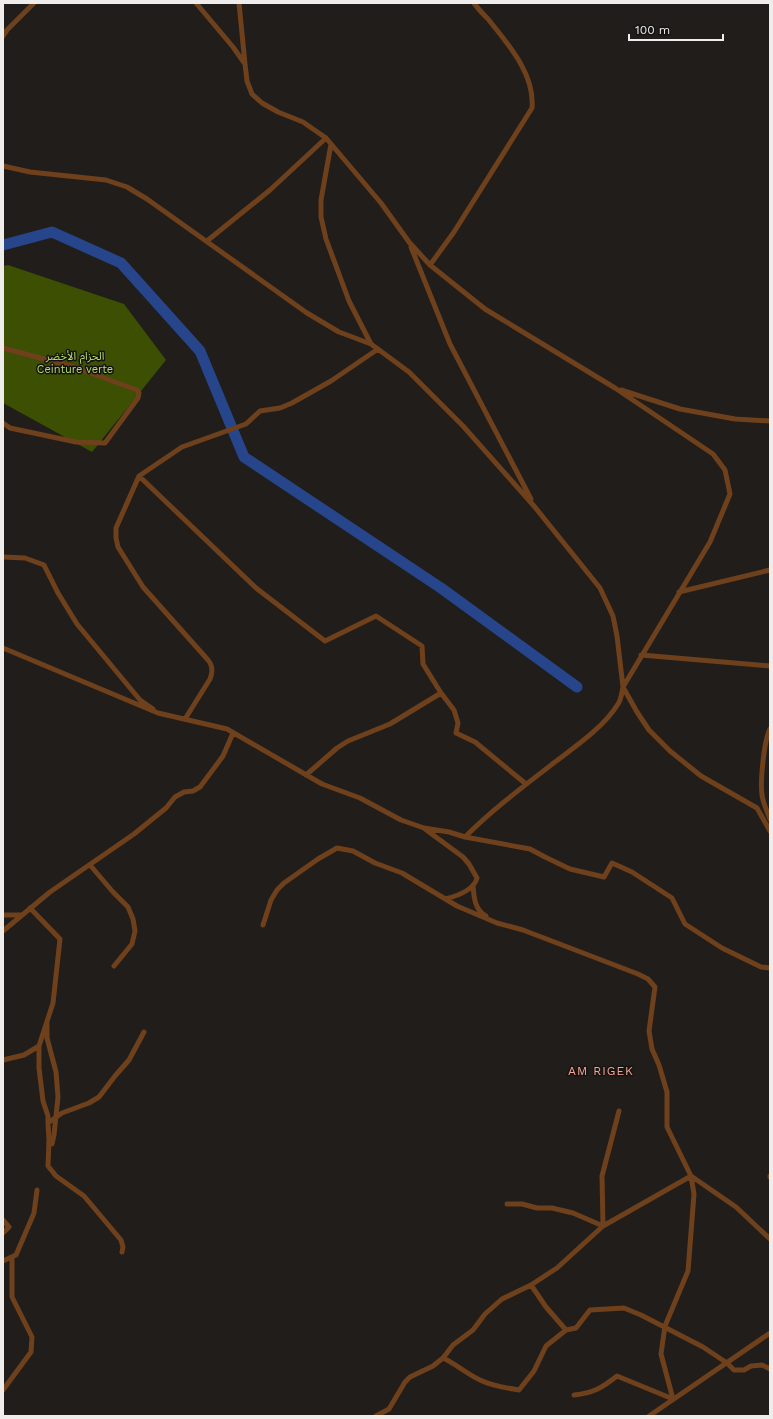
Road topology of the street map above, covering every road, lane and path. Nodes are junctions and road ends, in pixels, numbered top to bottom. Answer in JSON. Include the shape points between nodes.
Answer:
{"nodes":[{"id":1,"x":34,"y":3,"type":"edge"},
{"id":2,"x":196,"y":3,"type":"edge"},
{"id":3,"x":239,"y":3,"type":"edge"},
{"id":4,"x":474,"y":3,"type":"edge"},
{"id":5,"x":3,"y":36,"type":"edge"},
{"id":6,"x":245,"y":64,"type":"junction"},
{"id":7,"x":326,"y":138,"type":"junction"},
{"id":8,"x":331,"y":144,"type":"junction"},
{"id":9,"x":3,"y":166,"type":"edge"},
{"id":10,"x":207,"y":241,"type":"junction"},
{"id":11,"x":409,"y":242,"type":"junction"},
{"id":12,"x":430,"y":265,"type":"junction"},
{"id":13,"x":371,"y":344,"type":"junction"},
{"id":14,"x":3,"y":348,"type":"edge"},
{"id":15,"x":378,"y":349,"type":"junction"},
{"id":16,"x":615,"y":388,"type":"junction"},
{"id":17,"x":770,"y":421,"type":"edge"},
{"id":18,"x":3,"y":423,"type":"edge"},
{"id":19,"x":139,"y":476,"type":"junction"},
{"id":20,"x":534,"y":506,"type":"junction"},
{"id":21,"x":3,"y":557,"type":"edge"},
{"id":22,"x":770,"y":570,"type":"edge"},
{"id":23,"x":679,"y":592,"type":"junction"},
{"id":24,"x":3,"y":648,"type":"edge"},
{"id":25,"x":641,"y":655,"type":"junction"},
{"id":26,"x":770,"y":666,"type":"edge"},
{"id":27,"x":622,"y":687,"type":"junction"},
{"id":28,"x":441,"y":693,"type":"junction"},
{"id":29,"x":158,"y":713,"type":"junction"},
{"id":30,"x":185,"y":719,"type":"junction"},
{"id":31,"x":770,"y":730,"type":"edge"},
{"id":32,"x":233,"y":733,"type":"junction"},
{"id":33,"x":306,"y":775,"type":"junction"},
{"id":34,"x":526,"y":784,"type":"junction"},
{"id":35,"x":770,"y":819,"type":"edge"},
{"id":36,"x":424,"y":828,"type":"junction"},
{"id":37,"x":770,"y":831,"type":"edge"},
{"id":38,"x":465,"y":837,"type":"junction"},
{"id":39,"x":90,"y":865,"type":"junction"},
{"id":40,"x":474,"y":886,"type":"junction"},
{"id":41,"x":445,"y":899,"type":"junction"},
{"id":42,"x":30,"y":908,"type":"junction"},
{"id":43,"x":3,"y":915,"type":"edge"},
{"id":44,"x":21,"y":915,"type":"junction"},
{"id":45,"x":497,"y":923,"type":"junction"},
{"id":46,"x":263,"y":925,"type":"dead end"},
{"id":47,"x":3,"y":931,"type":"edge"},
{"id":48,"x":114,"y":966,"type":"dead end"},
{"id":49,"x":770,"y":968,"type":"edge"},
{"id":50,"x":47,"y":1019,"type":"junction"},
{"id":51,"x":144,"y":1032,"type":"dead end"},
{"id":52,"x":39,"y":1046,"type":"junction"},
{"id":53,"x":3,"y":1060,"type":"edge"},
{"id":54,"x":619,"y":1111,"type":"dead end"},
{"id":55,"x":55,"y":1118,"type":"junction"},
{"id":56,"x":48,"y":1123,"type":"junction"},
{"id":57,"x":49,"y":1155,"type":"junction"},
{"id":58,"x":691,"y":1176,"type":"junction"},
{"id":59,"x":37,"y":1190,"type":"dead end"},
{"id":60,"x":507,"y":1204,"type":"dead end"},
{"id":61,"x":3,"y":1220,"type":"edge"},
{"id":62,"x":603,"y":1226,"type":"junction"},
{"id":63,"x":3,"y":1233,"type":"edge"},
{"id":64,"x":770,"y":1239,"type":"edge"},
{"id":65,"x":122,"y":1252,"type":"dead end"},
{"id":66,"x":12,"y":1257,"type":"junction"},
{"id":67,"x":3,"y":1261,"type":"edge"},
{"id":68,"x":531,"y":1286,"type":"junction"},
{"id":69,"x":665,"y":1326,"type":"junction"},
{"id":70,"x":566,"y":1330,"type":"junction"},
{"id":71,"x":770,"y":1333,"type":"edge"},
{"id":72,"x":443,"y":1358,"type":"junction"},
{"id":73,"x":726,"y":1363,"type":"junction"},
{"id":74,"x":770,"y":1369,"type":"edge"},
{"id":75,"x":3,"y":1390,"type":"edge"},
{"id":76,"x":574,"y":1395,"type":"dead end"},
{"id":77,"x":673,"y":1398,"type":"junction"},
{"id":78,"x":376,"y":1416,"type":"edge"},
{"id":79,"x":650,"y":1416,"type":"edge"}],
"edges":[{"from":1,"to":5,"type":"street"},
{"from":2,"to":6,"type":"street"},
{"from":3,"to":6,"type":"street"},
{"from":4,"to":12,"type":"street","via":[[520,63],[529,80],[533,98],[532,108],[454,232]]},
{"from":6,"to":7,"type":"street","via":[[252,94],[262,103],[303,122]]},
{"from":7,"to":8,"type":"street"},
{"from":7,"to":10,"type":"street","via":[[270,190]]},
{"from":8,"to":11,"type":"street","via":[[381,203]]},
{"from":8,"to":13,"type":"street","via":[[321,200],[321,217],[326,239],[349,300]]},
{"from":9,"to":10,"type":"street","via":[[30,172],[106,180],[127,186]]},
{"from":10,"to":13,"type":"street","via":[[307,313],[339,332]]},
{"from":11,"to":12,"type":"street"},
{"from":11,"to":20,"type":"street","via":[[450,344]]},
{"from":12,"to":16,"type":"street","via":[[485,309]]},
{"from":13,"to":15,"type":"street"},
{"from":14,"to":18,"type":"street","via":[[74,367],[137,390],[139,394],[105,443],[76,442],[10,428]]},
{"from":15,"to":19,"type":"street","via":[[331,381],[292,403],[260,411],[246,424],[182,447]]},
{"from":15,"to":20,"type":"street","via":[[409,372],[463,426]]},
{"from":16,"to":17,"type":"street","via":[[680,409]]},
{"from":16,"to":23,"type":"street","via":[[713,454],[725,470],[730,494],[710,542]]},
{"from":19,"to":28,"type":"street","via":[[256,588],[325,641],[376,616],[422,646],[423,664]]},
{"from":19,"to":30,"type":"street","via":[[116,528],[118,547],[143,587],[212,667],[210,679]]},
{"from":20,"to":27,"type":"street","via":[[600,588],[613,616],[618,636]]},
{"from":21,"to":29,"type":"street","via":[[25,558],[44,565],[77,624],[140,700]]},
{"from":22,"to":23,"type":"street"},
{"from":23,"to":25,"type":"street"},
{"from":24,"to":29,"type":"street"},
{"from":25,"to":26,"type":"street"},
{"from":25,"to":27,"type":"street"},
{"from":27,"to":34,"type":"street","via":[[620,703],[612,714],[585,740]]},
{"from":27,"to":37,"type":"street","via":[[650,730],[670,751],[702,776],[757,808]]},
{"from":28,"to":33,"type":"street","via":[[390,724],[348,741]]},
{"from":28,"to":34,"type":"street","via":[[454,710],[458,723],[456,733],[475,742]]},
{"from":29,"to":30,"type":"street"},
{"from":30,"to":32,"type":"street","via":[[227,729]]},
{"from":31,"to":35,"type":"street","via":[[762,773],[762,795]]},
{"from":32,"to":33,"type":"street"},
{"from":32,"to":39,"type":"street","via":[[223,756],[200,788],[184,792],[175,798],[134,834]]},
{"from":33,"to":36,"type":"street","via":[[322,784],[360,798],[401,820]]},
{"from":34,"to":38,"type":"street"},
{"from":36,"to":38,"type":"street"},
{"from":36,"to":40,"type":"street","via":[[464,857],[477,878]]},
{"from":38,"to":49,"type":"street","via":[[530,848],[570,869],[604,876],[612,862],[672,898],[685,924],[722,948],[761,967]]},
{"from":39,"to":42,"type":"street"},
{"from":39,"to":48,"type":"street","via":[[128,907],[133,919],[135,931],[132,944]]},
{"from":40,"to":41,"type":"street"},
{"from":40,"to":45,"type":"street","via":[[475,904],[479,911]]},
{"from":41,"to":45,"type":"street"},
{"from":41,"to":46,"type":"street","via":[[402,873],[353,851],[337,848],[277,890]]},
{"from":42,"to":44,"type":"street"},
{"from":42,"to":50,"type":"street","via":[[60,939],[53,1003]]},
{"from":43,"to":44,"type":"street"},
{"from":44,"to":47,"type":"street"},
{"from":45,"to":58,"type":"street","via":[[523,930],[638,974],[648,979],[655,987],[649,1031],[667,1092],[667,1127]]},
{"from":50,"to":52,"type":"street"},
{"from":50,"to":55,"type":"street","via":[[47,1038],[57,1085],[58,1103]]},
{"from":51,"to":55,"type":"street","via":[[129,1060],[99,1096]]},
{"from":52,"to":53,"type":"street","via":[[24,1055]]},
{"from":52,"to":56,"type":"street","via":[[39,1068]]},
{"from":54,"to":62,"type":"street","via":[[602,1176]]},
{"from":55,"to":56,"type":"street"},
{"from":55,"to":57,"type":"street"},
{"from":56,"to":57,"type":"street"},
{"from":57,"to":65,"type":"street","via":[[48,1166],[56,1176],[84,1196],[121,1240]]},
{"from":58,"to":62,"type":"street"},
{"from":58,"to":64,"type":"street","via":[[736,1207]]},
{"from":58,"to":69,"type":"street","via":[[694,1194],[688,1271]]},
{"from":59,"to":66,"type":"street","via":[[34,1214],[16,1255]]},
{"from":60,"to":62,"type":"street","via":[[573,1212]]},
{"from":61,"to":63,"type":"street","via":[[9,1227]]},
{"from":62,"to":68,"type":"street","via":[[557,1268]]},
{"from":66,"to":67,"type":"street"},
{"from":66,"to":75,"type":"street","via":[[12,1297],[32,1337],[31,1352]]},
{"from":68,"to":70,"type":"street"},
{"from":68,"to":72,"type":"street","via":[[502,1299],[485,1314],[473,1330],[453,1345]]},
{"from":69,"to":70,"type":"street","via":[[624,1308],[590,1310],[576,1328]]},
{"from":69,"to":73,"type":"street"},
{"from":69,"to":77,"type":"street","via":[[661,1354]]},
{"from":70,"to":72,"type":"street","via":[[546,1346],[534,1371],[519,1390],[480,1381]]},
{"from":71,"to":73,"type":"street"},
{"from":72,"to":78,"type":"street","via":[[404,1382],[389,1409]]},
{"from":73,"to":74,"type":"street","via":[[734,1370],[762,1365]]},
{"from":73,"to":77,"type":"street"},
{"from":76,"to":77,"type":"street","via":[[589,1393],[617,1376]]},
{"from":77,"to":79,"type":"street"}]}
